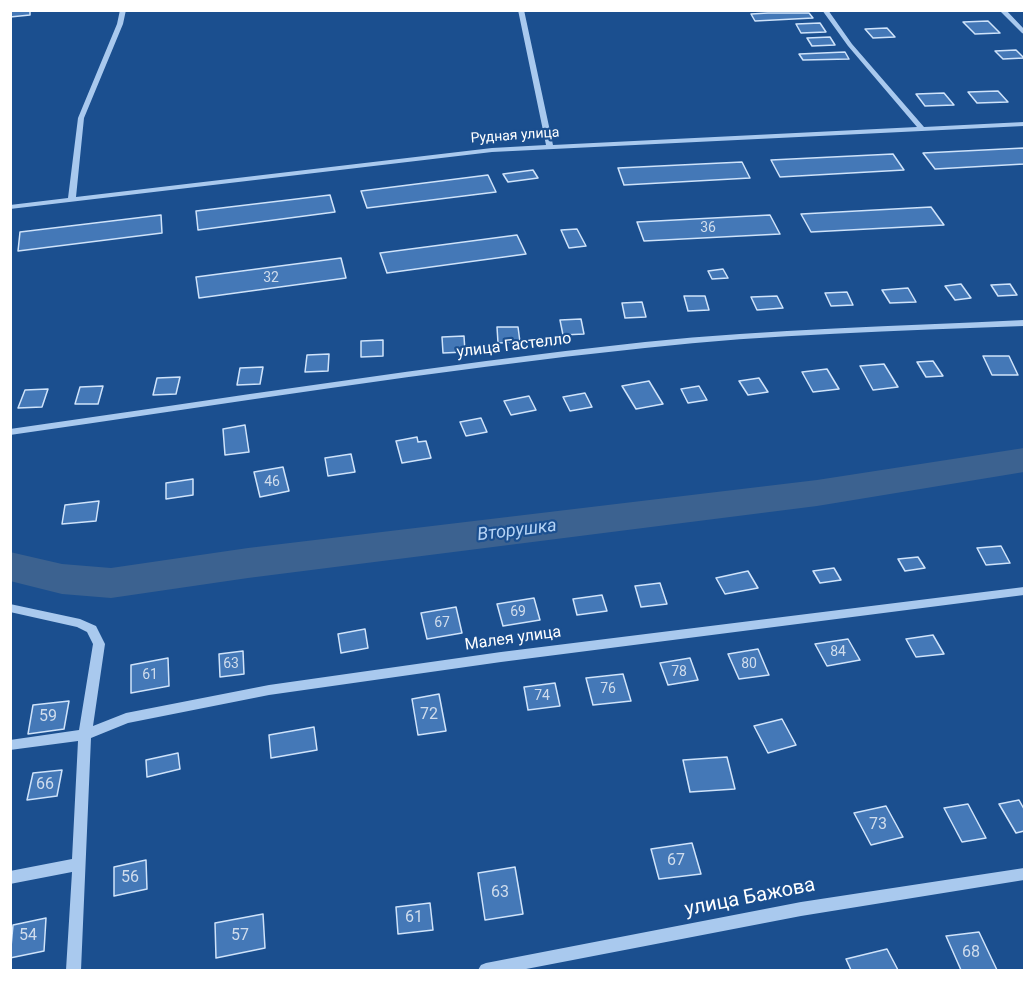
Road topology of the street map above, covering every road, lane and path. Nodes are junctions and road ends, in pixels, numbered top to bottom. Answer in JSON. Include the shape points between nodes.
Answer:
{"nodes":[{"id":1,"x":123,"y":10,"type":"edge"},
{"id":2,"x":521,"y":10,"type":"edge"},
{"id":3,"x":825,"y":10,"type":"edge"},
{"id":4,"x":1002,"y":10,"type":"edge"},
{"id":5,"x":1024,"y":32,"type":"edge"},
{"id":6,"x":1024,"y":124,"type":"edge"},
{"id":7,"x":922,"y":129,"type":"junction"},
{"id":8,"x":550,"y":146,"type":"junction"},
{"id":9,"x":72,"y":199,"type":"junction"},
{"id":10,"x":10,"y":207,"type":"edge"},
{"id":11,"x":1024,"y":323,"type":"edge"},
{"id":12,"x":10,"y":432,"type":"edge"},
{"id":13,"x":1024,"y":591,"type":"edge"},
{"id":14,"x":10,"y":608,"type":"edge"},
{"id":15,"x":85,"y":735,"type":"junction"},
{"id":16,"x":10,"y":745,"type":"edge"},
{"id":17,"x":79,"y":864,"type":"junction"},
{"id":18,"x":1024,"y":874,"type":"edge"},
{"id":19,"x":10,"y":878,"type":"edge"},
{"id":20,"x":74,"y":970,"type":"edge"},
{"id":21,"x":486,"y":970,"type":"edge"}],
"edges":[{"from":1,"to":9,"type":"street","via":[[81,118]]},
{"from":2,"to":8,"type":"street"},
{"from":3,"to":7,"type":"street"},
{"from":4,"to":5,"type":"street"},
{"from":6,"to":7,"type":"street","name":"Рудная улица"},
{"from":7,"to":8,"type":"street","name":"Рудная улица"},
{"from":8,"to":9,"type":"street","name":"Рудная улица"},
{"from":9,"to":10,"type":"street","name":"Рудная улица"},
{"from":11,"to":12,"type":"street","name":"улица Гастелло","via":[[780,335],[526,358]]},
{"from":13,"to":15,"type":"street","name":"Малея улица","via":[[269,690],[126,718]]},
{"from":14,"to":15,"type":"street","via":[[92,629],[99,644]]},
{"from":15,"to":16,"type":"street","name":"Малея улица"},
{"from":15,"to":17,"type":"street"},
{"from":17,"to":19,"type":"street"},
{"from":17,"to":20,"type":"street"},
{"from":18,"to":21,"type":"street","name":"улица Бажова","via":[[801,909]]}]}
